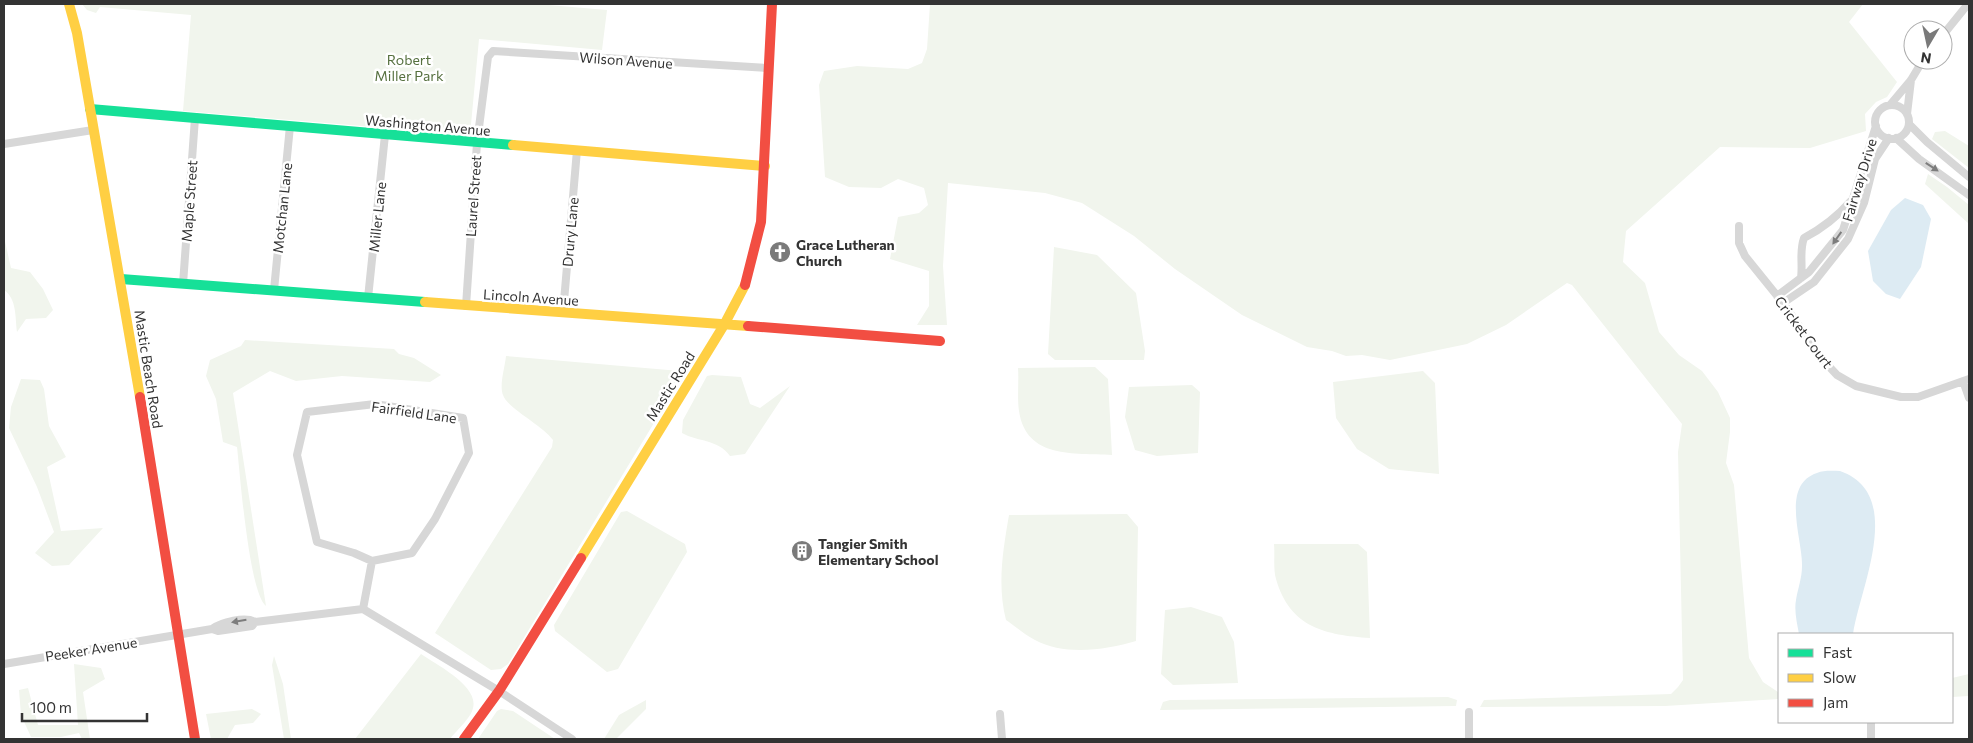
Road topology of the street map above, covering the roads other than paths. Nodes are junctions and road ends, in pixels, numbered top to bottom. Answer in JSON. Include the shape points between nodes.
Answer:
{"nodes":[{"id":1,"x":69,"y":4,"type":"edge"},
{"id":2,"x":772,"y":4,"type":"edge"},
{"id":3,"x":1968,"y":4,"type":"edge"},
{"id":4,"x":1953,"y":23,"type":"edge"},
{"id":5,"x":488,"y":57,"type":"joint"},
{"id":6,"x":767,"y":68,"type":"junction"},
{"id":7,"x":1917,"y":70,"type":"edge"},
{"id":8,"x":1911,"y":80,"type":"junction"},
{"id":9,"x":1890,"y":105,"type":"junction"},
{"id":10,"x":90,"y":109,"type":"junction"},
{"id":11,"x":1907,"y":114,"type":"junction"},
{"id":12,"x":195,"y":118,"type":"junction"},
{"id":13,"x":1909,"y":124,"type":"junction"},
{"id":14,"x":290,"y":126,"type":"junction"},
{"id":15,"x":1876,"y":126,"type":"junction"},
{"id":16,"x":93,"y":130,"type":"junction"},
{"id":17,"x":385,"y":135,"type":"junction"},
{"id":18,"x":1892,"y":138,"type":"junction"},
{"id":19,"x":477,"y":143,"type":"junction"},
{"id":20,"x":4,"y":144,"type":"edge"},
{"id":21,"x":577,"y":150,"type":"junction"},
{"id":22,"x":765,"y":166,"type":"junction"},
{"id":23,"x":1969,"y":176,"type":"edge"},
{"id":24,"x":1969,"y":195,"type":"edge"},
{"id":25,"x":1853,"y":199,"type":"junction"},
{"id":26,"x":1739,"y":226,"type":"dead end"},
{"id":27,"x":1804,"y":264,"type":"junction"},
{"id":28,"x":1814,"y":266,"type":"junction"},
{"id":29,"x":1822,"y":273,"type":"junction"},
{"id":30,"x":1800,"y":278,"type":"junction"},
{"id":31,"x":121,"y":279,"type":"junction"},
{"id":32,"x":183,"y":284,"type":"junction"},
{"id":33,"x":274,"y":290,"type":"junction"},
{"id":34,"x":1777,"y":296,"type":"junction"},
{"id":35,"x":368,"y":298,"type":"junction"},
{"id":36,"x":1783,"y":303,"type":"junction"},
{"id":37,"x":466,"y":306,"type":"junction"},
{"id":38,"x":562,"y":313,"type":"junction"},
{"id":39,"x":724,"y":325,"type":"junction"},
{"id":40,"x":940,"y":340,"type":"dead end"},
{"id":41,"x":1966,"y":380,"type":"edge"},
{"id":42,"x":1969,"y":398,"type":"edge"},
{"id":43,"x":372,"y":561,"type":"junction"},
{"id":44,"x":363,"y":609,"type":"junction"},
{"id":45,"x":178,"y":635,"type":"junction"},
{"id":46,"x":4,"y":664,"type":"edge"},
{"id":47,"x":499,"y":691,"type":"junction"},
{"id":48,"x":1470,"y":712,"type":"dead end"},
{"id":49,"x":1000,"y":714,"type":"dead end"},
{"id":50,"x":1871,"y":723,"type":"edge"},
{"id":51,"x":195,"y":739,"type":"edge"},
{"id":52,"x":464,"y":739,"type":"edge"},
{"id":53,"x":572,"y":739,"type":"edge"},
{"id":54,"x":1002,"y":739,"type":"edge"},
{"id":55,"x":1469,"y":739,"type":"edge"},
{"id":56,"x":1871,"y":739,"type":"edge"}],
"edges":[{"from":1,"to":10,"type":"street","name":"Mastic Beach Road"},
{"from":2,"to":6,"type":"street","name":"Mastic Road"},
{"from":3,"to":4,"type":"street"},
{"from":5,"to":6,"type":"street","name":"Wilson Avenue","via":[[493,51]]},
{"from":5,"to":19,"type":"street","name":"Laurel Street"},
{"from":6,"to":22,"type":"street","name":"Mastic Road"},
{"from":7,"to":8,"type":"street"},
{"from":8,"to":9,"type":"street"},
{"from":8,"to":11,"type":"street"},
{"from":9,"to":11,"type":"street","via":[[1900,107]]},
{"from":9,"to":15,"type":"street","via":[[1878,112]]},
{"from":10,"to":12,"type":"street","name":"Washington Avenue"},
{"from":10,"to":16,"type":"street","name":"Mastic Beach Road"},
{"from":11,"to":13,"type":"street"},
{"from":12,"to":14,"type":"street","name":"Washington Avenue"},
{"from":12,"to":32,"type":"street","name":"Maple Street"},
{"from":13,"to":18,"type":"street","via":[[1904,133]]},
{"from":13,"to":23,"type":"street"},
{"from":14,"to":17,"type":"street","name":"Washington Avenue"},
{"from":14,"to":33,"type":"street","name":"Motchan Lane"},
{"from":15,"to":18,"type":"street","via":[[1881,135]]},
{"from":15,"to":25,"type":"street","name":"Fairway Drive"},
{"from":16,"to":20,"type":"street"},
{"from":16,"to":31,"type":"street","name":"Mastic Beach Road"},
{"from":17,"to":19,"type":"street","name":"Washington Avenue"},
{"from":17,"to":35,"type":"street","name":"Miller Lane"},
{"from":18,"to":24,"type":"street","one_way":true},
{"from":18,"to":29,"type":"street","name":"Fairway Drive","via":[[1875,159],[1854,229],[1842,250]]},
{"from":19,"to":21,"type":"street","name":"Washington Avenue"},
{"from":19,"to":37,"type":"street","name":"Laurel Street"},
{"from":21,"to":22,"type":"street","name":"Washington Avenue"},
{"from":21,"to":38,"type":"street","name":"Drury Lane"},
{"from":22,"to":39,"type":"street","name":"Mastic Road","via":[[761,222],[752,262],[747,281]]},
{"from":25,"to":27,"type":"street","via":[[1820,230],[1804,238],[1800,251]]},
{"from":25,"to":28,"type":"street","name":"Fairway Drive","one_way":true,"via":[[1843,230]]},
{"from":26,"to":34,"type":"street","name":"Cricket Court","via":[[1739,243],[1745,256]]},
{"from":27,"to":28,"type":"street"},
{"from":27,"to":30,"type":"street"},
{"from":28,"to":29,"type":"street"},
{"from":28,"to":30,"type":"street","name":"Fairway Drive"},
{"from":29,"to":36,"type":"street","name":"Fairway Drive"},
{"from":30,"to":34,"type":"street","name":"Fairway Drive"},
{"from":31,"to":32,"type":"street","name":"Lincoln Avenue"},
{"from":31,"to":45,"type":"street","name":"Mastic Beach Road"},
{"from":32,"to":33,"type":"street","name":"Lincoln Avenue"},
{"from":33,"to":35,"type":"street","name":"Lincoln Avenue"},
{"from":34,"to":36,"type":"street","name":"Cricket Court"},
{"from":35,"to":37,"type":"street","name":"Lincoln Avenue"},
{"from":36,"to":41,"type":"street","name":"Cricket Court","via":[[1822,360],[1837,375],[1856,386],[1901,397],[1918,397]]},
{"from":37,"to":38,"type":"street","name":"Lincoln Avenue"},
{"from":38,"to":39,"type":"street","name":"Lincoln Avenue"},
{"from":39,"to":40,"type":"street","name":"Lincoln Avenue"},
{"from":39,"to":47,"type":"street","name":"Mastic Road"},
{"from":41,"to":42,"type":"street"},
{"from":43,"to":43,"type":"street","name":"Fairfield Lane","via":[[412,553],[435,519],[469,453],[463,418],[376,404],[307,412],[297,455],[317,542]]},
{"from":43,"to":44,"type":"street"},
{"from":44,"to":45,"type":"street"},
{"from":44,"to":47,"type":"street"},
{"from":45,"to":46,"type":"street","name":"Peeker Avenue"},
{"from":45,"to":51,"type":"street","name":"Mastic Beach Road"},
{"from":47,"to":52,"type":"street","name":"Mastic Road"},
{"from":47,"to":53,"type":"street"},
{"from":48,"to":55,"type":"street"},
{"from":49,"to":54,"type":"street"},
{"from":50,"to":56,"type":"street"}]}
